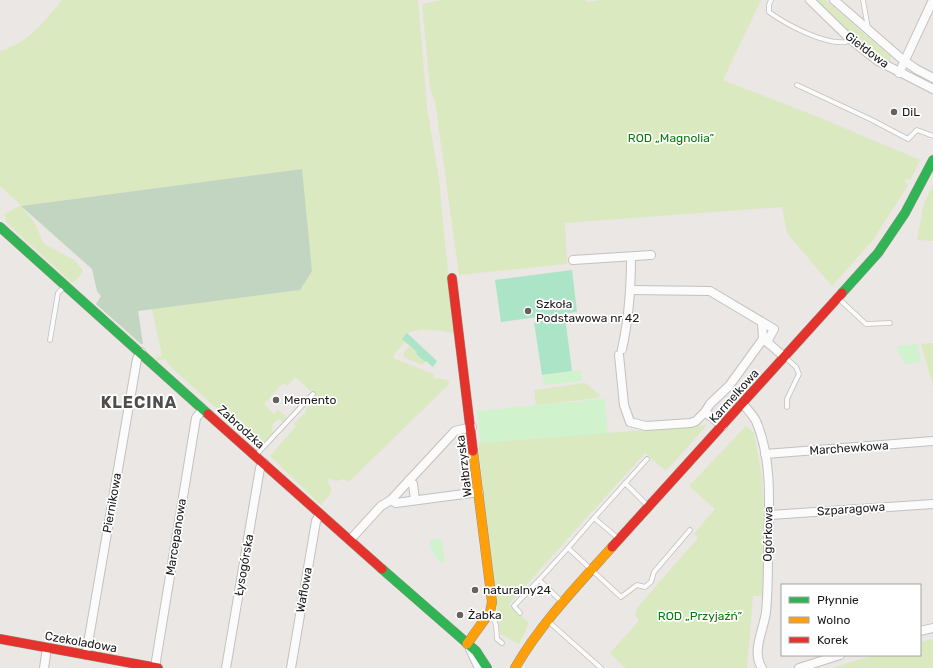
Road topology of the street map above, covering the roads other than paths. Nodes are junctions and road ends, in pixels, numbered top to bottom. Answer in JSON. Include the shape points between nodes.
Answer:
{"nodes":[{"id":1,"x":772,"y":0,"type":"edge"},
{"id":2,"x":810,"y":0,"type":"edge"},
{"id":3,"x":834,"y":0,"type":"edge"},
{"id":4,"x":863,"y":0,"type":"edge"},
{"id":5,"x":933,"y":0,"type":"edge"},
{"id":6,"x":868,"y":29,"type":"junction"},
{"id":7,"x":850,"y":39,"type":"junction"},
{"id":8,"x":904,"y":60,"type":"junction"},
{"id":9,"x":899,"y":73,"type":"junction"},
{"id":10,"x":933,"y":78,"type":"edge"},
{"id":11,"x":797,"y":85,"type":"dead end"},
{"id":12,"x":933,"y":89,"type":"edge"},
{"id":13,"x":933,"y":136,"type":"edge"},
{"id":14,"x":933,"y":160,"type":"edge"},
{"id":15,"x":0,"y":227,"type":"edge"},
{"id":16,"x":651,"y":255,"type":"dead end"},
{"id":17,"x":631,"y":256,"type":"junction"},
{"id":18,"x":573,"y":260,"type":"dead end"},
{"id":19,"x":452,"y":278,"type":"dead end"},
{"id":20,"x":66,"y":285,"type":"junction"},
{"id":21,"x":631,"y":290,"type":"junction"},
{"id":22,"x":838,"y":299,"type":"junction"},
{"id":23,"x":890,"y":323,"type":"dead end"},
{"id":24,"x":50,"y":340,"type":"dead end"},
{"id":25,"x":765,"y":341,"type":"junction"},
{"id":26,"x":141,"y":352,"type":"junction"},
{"id":27,"x":783,"y":356,"type":"junction"},
{"id":28,"x":313,"y":394,"type":"dead end"},
{"id":29,"x":742,"y":404,"type":"junction"},
{"id":30,"x":787,"y":407,"type":"dead end"},
{"id":31,"x":203,"y":409,"type":"junction"},
{"id":32,"x":705,"y":412,"type":"junction"},
{"id":33,"x":723,"y":426,"type":"junction"},
{"id":34,"x":472,"y":427,"type":"junction"},
{"id":35,"x":933,"y":441,"type":"edge"},
{"id":36,"x":765,"y":454,"type":"junction"},
{"id":37,"x":256,"y":455,"type":"junction"},
{"id":38,"x":647,"y":459,"type":"dead end"},
{"id":39,"x":264,"y":463,"type":"junction"},
{"id":40,"x":409,"y":480,"type":"junction"},
{"id":41,"x":625,"y":483,"type":"junction"},
{"id":42,"x":480,"y":492,"type":"junction"},
{"id":43,"x":391,"y":500,"type":"junction"},
{"id":44,"x":415,"y":500,"type":"junction"},
{"id":45,"x":933,"y":504,"type":"edge"},
{"id":46,"x":649,"y":507,"type":"junction"},
{"id":47,"x":320,"y":514,"type":"junction"},
{"id":48,"x":770,"y":515,"type":"junction"},
{"id":49,"x":594,"y":518,"type":"junction"},
{"id":50,"x":690,"y":530,"type":"dead end"},
{"id":51,"x":619,"y":539,"type":"junction"},
{"id":52,"x":350,"y":540,"type":"junction"},
{"id":53,"x":568,"y":548,"type":"junction"},
{"id":54,"x":592,"y":570,"type":"junction"},
{"id":55,"x":539,"y":580,"type":"junction"},
{"id":56,"x":562,"y":602,"type":"junction"},
{"id":57,"x":490,"y":612,"type":"junction"},
{"id":58,"x":520,"y":613,"type":"dead end"},
{"id":59,"x":547,"y":621,"type":"junction"},
{"id":60,"x":933,"y":628,"type":"edge"},
{"id":61,"x":921,"y":632,"type":"edge"},
{"id":62,"x":536,"y":637,"type":"junction"},
{"id":63,"x":0,"y":639,"type":"edge"},
{"id":64,"x":502,"y":642,"type":"dead end"},
{"id":65,"x":467,"y":644,"type":"junction"},
{"id":66,"x":46,"y":648,"type":"junction"},
{"id":67,"x":86,"y":655,"type":"junction"},
{"id":68,"x":837,"y":656,"type":"edge"},
{"id":69,"x":44,"y":668,"type":"edge"},
{"id":70,"x":156,"y":668,"type":"edge"},
{"id":71,"x":226,"y":668,"type":"edge"},
{"id":72,"x":291,"y":668,"type":"edge"},
{"id":73,"x":479,"y":668,"type":"edge"},
{"id":74,"x":487,"y":668,"type":"edge"},
{"id":75,"x":515,"y":668,"type":"edge"},
{"id":76,"x":523,"y":668,"type":"edge"},
{"id":77,"x":601,"y":668,"type":"edge"},
{"id":78,"x":762,"y":668,"type":"edge"},
{"id":79,"x":799,"y":668,"type":"edge"}],
"edges":[{"from":1,"to":7,"type":"lane","via":[[769,5],[770,12],[779,19],[832,43],[846,42]]},
{"from":2,"to":7,"type":"street","name":"Giełdowa"},
{"from":3,"to":6,"type":"street","name":"Giełdowa"},
{"from":4,"to":6,"type":"lane"},
{"from":5,"to":8,"type":"street"},
{"from":6,"to":8,"type":"street","name":"Giełdowa"},
{"from":7,"to":9,"type":"street","name":"Giełdowa","via":[[878,61]]},
{"from":8,"to":9,"type":"street"},
{"from":8,"to":10,"type":"street","name":"Giełdowa"},
{"from":9,"to":12,"type":"street","name":"Giełdowa"},
{"from":11,"to":13,"type":"lane","via":[[908,139],[917,130]]},
{"from":14,"to":22,"type":"street","name":"Karmelkowa","via":[[894,233]]},
{"from":15,"to":20,"type":"street","name":"Zabrodzka"},
{"from":16,"to":17,"type":"street"},
{"from":17,"to":18,"type":"street"},
{"from":17,"to":21,"type":"street"},
{"from":19,"to":34,"type":"street","name":"Wałbrzyska"},
{"from":20,"to":24,"type":"lane","via":[[58,293]]},
{"from":20,"to":26,"type":"street","name":"Zabrodzka"},
{"from":21,"to":25,"type":"street","via":[[710,291],[762,322]]},
{"from":21,"to":32,"type":"street","via":[[629,319],[621,352],[624,405],[630,422],[646,426],[691,423]]},
{"from":22,"to":23,"type":"lane","via":[[866,324]]},
{"from":22,"to":27,"type":"street","name":"Karmelkowa"},
{"from":25,"to":27,"type":"street"},
{"from":25,"to":32,"type":"street"},
{"from":26,"to":31,"type":"street","name":"Zabrodzka"},
{"from":26,"to":67,"type":"street","name":"Piernikowa","via":[[137,359]]},
{"from":27,"to":29,"type":"street","name":"Karmelkowa"},
{"from":27,"to":30,"type":"lane","via":[[796,367],[799,374],[787,398]]},
{"from":28,"to":37,"type":"lane"},
{"from":29,"to":33,"type":"street","name":"Karmelkowa"},
{"from":29,"to":36,"type":"street","name":"Ogórkowa","via":[[756,421]]},
{"from":31,"to":37,"type":"street","name":"Zabrodzka"},
{"from":31,"to":70,"type":"street","name":"Marcepanowa","via":[[196,418]]},
{"from":32,"to":33,"type":"street"},
{"from":33,"to":46,"type":"street","name":"Karmelkowa"},
{"from":34,"to":40,"type":"street","via":[[455,430]]},
{"from":34,"to":42,"type":"street","name":"Wałbrzyska"},
{"from":35,"to":36,"type":"street","name":"Marchewkowa"},
{"from":36,"to":48,"type":"street","name":"Ogórkowa"},
{"from":37,"to":39,"type":"street","name":"Zabrodzka"},
{"from":38,"to":41,"type":"lane"},
{"from":39,"to":47,"type":"street","name":"Zabrodzka"},
{"from":39,"to":71,"type":"street","name":"Łysogórska","via":[[260,468]]},
{"from":40,"to":43,"type":"street"},
{"from":40,"to":44,"type":"street","via":[[413,484]]},
{"from":41,"to":46,"type":"lane"},
{"from":41,"to":49,"type":"lane"},
{"from":42,"to":44,"type":"street"},
{"from":42,"to":57,"type":"street","name":"Wałbrzyska","via":[[492,602]]},
{"from":43,"to":44,"type":"street","via":[[396,503]]},
{"from":43,"to":52,"type":"street","via":[[381,506]]},
{"from":45,"to":48,"type":"street","name":"Szparagowa"},
{"from":46,"to":51,"type":"street","name":"Karmelkowa"},
{"from":47,"to":52,"type":"street","name":"Zabrodzka"},
{"from":47,"to":72,"type":"street","name":"Waflowa","via":[[316,521]]},
{"from":48,"to":78,"type":"street","name":"Ogórkowa","via":[[766,612],[758,654]]},
{"from":49,"to":51,"type":"lane"},
{"from":49,"to":53,"type":"lane"},
{"from":50,"to":54,"type":"lane","via":[[654,572],[645,587],[637,585],[621,598]]},
{"from":51,"to":54,"type":"street","name":"Karmelkowa"},
{"from":52,"to":65,"type":"street","name":"Zabrodzka"},
{"from":53,"to":54,"type":"lane"},
{"from":53,"to":55,"type":"lane"},
{"from":54,"to":56,"type":"street","name":"Karmelkowa"},
{"from":55,"to":56,"type":"lane"},
{"from":55,"to":58,"type":"lane","via":[[514,606]]},
{"from":56,"to":59,"type":"street","name":"Karmelkowa"},
{"from":57,"to":64,"type":"lane","via":[[496,625],[497,639]]},
{"from":57,"to":65,"type":"street"},
{"from":59,"to":62,"type":"street","name":"Karmelkowa"},
{"from":59,"to":77,"type":"lane"},
{"from":60,"to":61,"type":"street"},
{"from":62,"to":75,"type":"street","name":"Karmelkowa"},
{"from":62,"to":76,"type":"street","name":"Karmelkowa"},
{"from":63,"to":66,"type":"street","name":"Czekoladowa"},
{"from":65,"to":73,"type":"street"},
{"from":65,"to":74,"type":"street","via":[[476,651]]},
{"from":66,"to":67,"type":"street","name":"Czekoladowa"},
{"from":66,"to":69,"type":"street"},
{"from":67,"to":70,"type":"street","name":"Czekoladowa"},
{"from":68,"to":79,"type":"street"}]}
